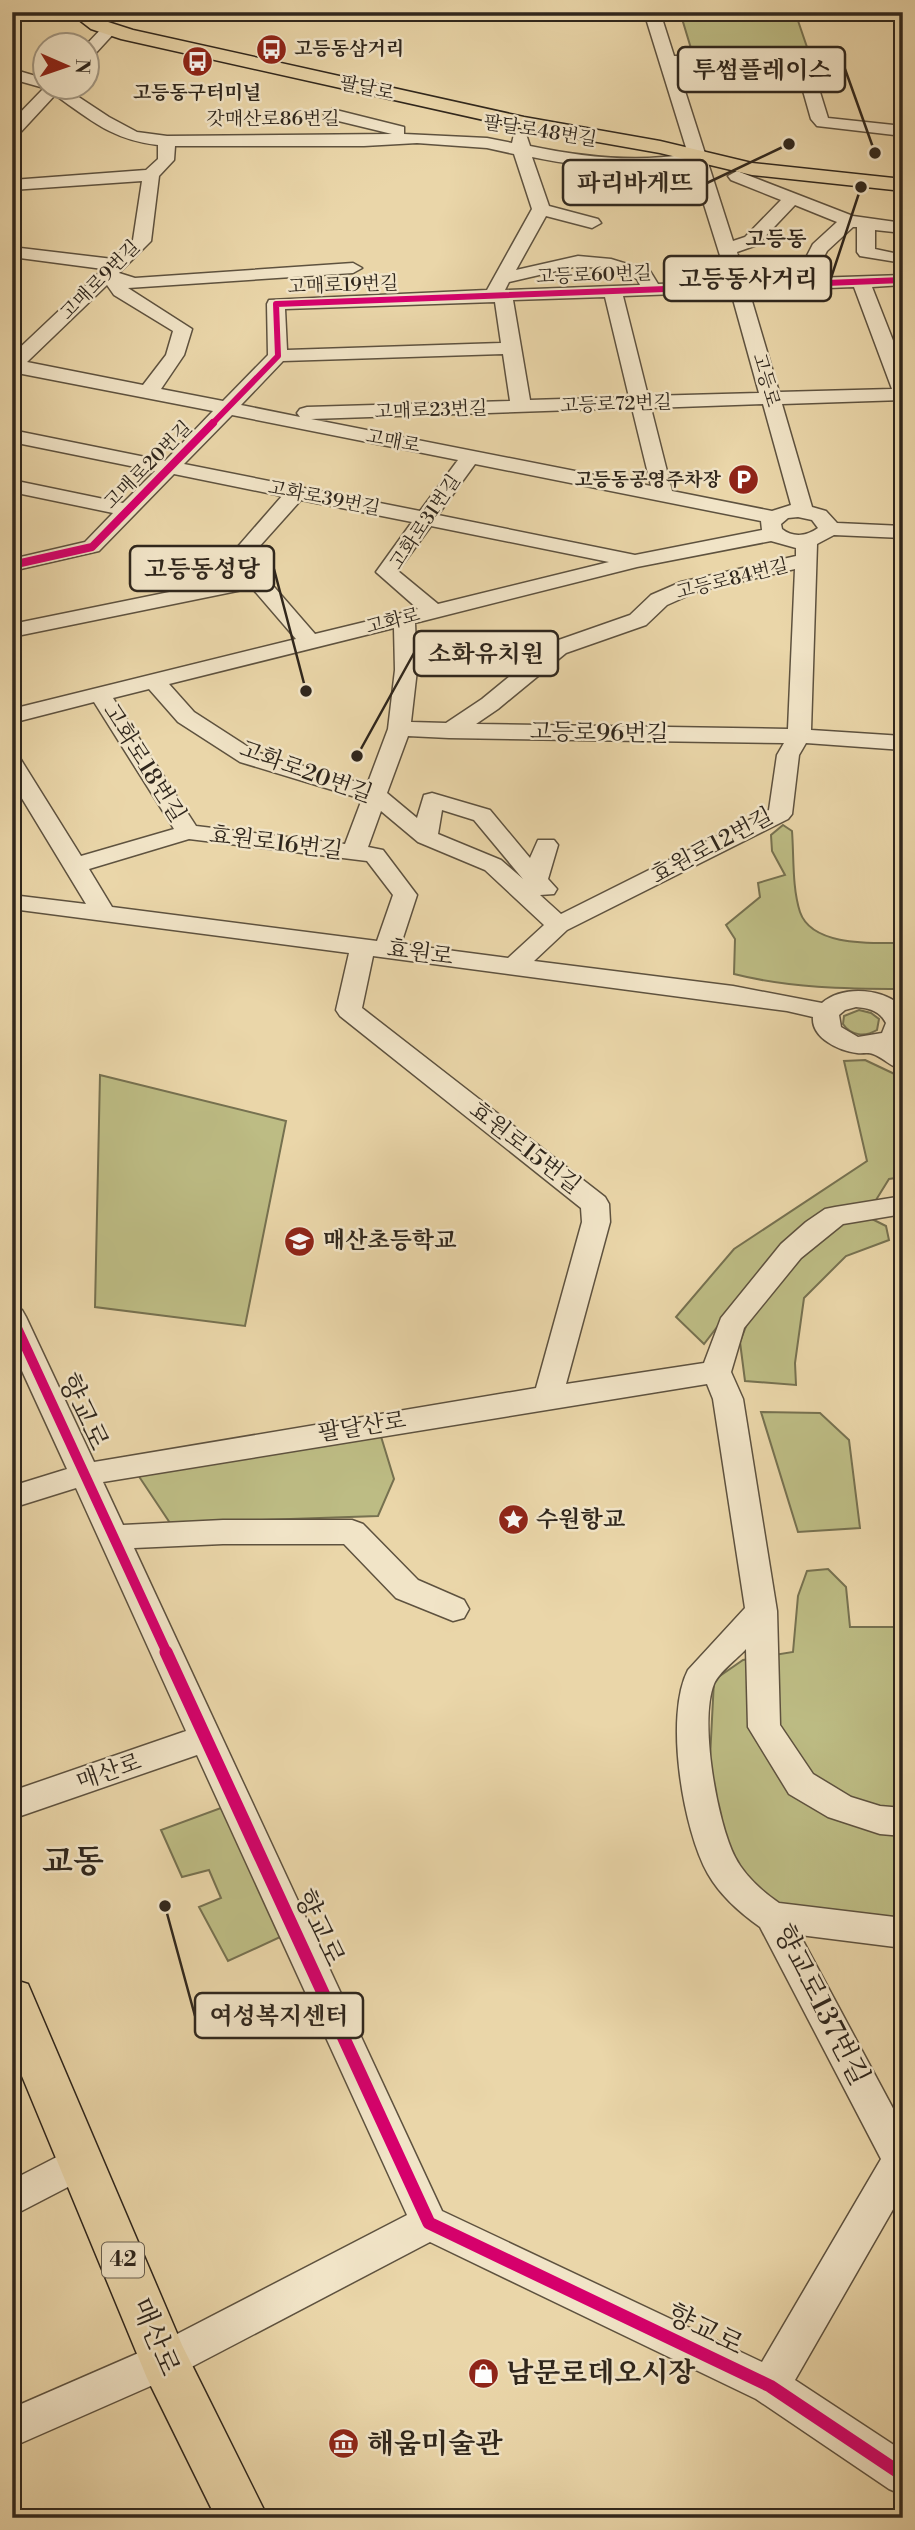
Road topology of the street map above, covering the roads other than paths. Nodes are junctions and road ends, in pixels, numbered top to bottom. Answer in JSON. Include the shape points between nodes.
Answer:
{"nodes":[{"id":1,"x":79,"y":12,"type":"edge"},
{"id":2,"x":652,"y":12,"type":"edge"},
{"id":3,"x":106,"y":21,"type":"edge"},
{"id":4,"x":667,"y":61,"type":"junction"},
{"id":5,"x":12,"y":74,"type":"edge"},
{"id":6,"x":32,"y":80,"type":"edge"},
{"id":7,"x":40,"y":102,"type":"edge"},
{"id":8,"x":75,"y":102,"type":"edge"},
{"id":9,"x":331,"y":114,"type":"dead end"},
{"id":10,"x":524,"y":122,"type":"junction"},
{"id":11,"x":12,"y":131,"type":"edge"},
{"id":12,"x":903,"y":131,"type":"edge"},
{"id":13,"x":417,"y":138,"type":"junction"},
{"id":14,"x":167,"y":141,"type":"junction"},
{"id":15,"x":660,"y":147,"type":"junction"},
{"id":16,"x":522,"y":151,"type":"junction"},
{"id":17,"x":699,"y":157,"type":"junction"},
{"id":18,"x":744,"y":172,"type":"junction"},
{"id":19,"x":151,"y":175,"type":"junction"},
{"id":20,"x":903,"y":178,"type":"edge"},
{"id":21,"x":12,"y":185,"type":"edge"},
{"id":22,"x":903,"y":185,"type":"edge"},
{"id":23,"x":706,"y":186,"type":"junction"},
{"id":24,"x":792,"y":199,"type":"junction"},
{"id":25,"x":541,"y":209,"type":"junction"},
{"id":26,"x":592,"y":223,"type":"dead end"},
{"id":27,"x":858,"y":223,"type":"junction"},
{"id":28,"x":903,"y":228,"type":"edge"},
{"id":29,"x":726,"y":250,"type":"junction"},
{"id":30,"x":12,"y":252,"type":"edge"},
{"id":31,"x":899,"y":259,"type":"dead end"},
{"id":32,"x":353,"y":268,"type":"dead end"},
{"id":33,"x":113,"y":270,"type":"junction"},
{"id":34,"x":903,"y":280,"type":"edge"},
{"id":35,"x":861,"y":282,"type":"junction"},
{"id":36,"x":802,"y":284,"type":"junction"},
{"id":37,"x":739,"y":288,"type":"junction"},
{"id":38,"x":498,"y":290,"type":"junction"},
{"id":39,"x":652,"y":291,"type":"junction"},
{"id":40,"x":613,"y":292,"type":"junction"},
{"id":41,"x":509,"y":348,"type":"junction"},
{"id":42,"x":278,"y":356,"type":"junction"},
{"id":43,"x":12,"y":365,"type":"edge"},
{"id":44,"x":149,"y":391,"type":"junction"},
{"id":45,"x":903,"y":392,"type":"edge"},
{"id":46,"x":772,"y":399,"type":"junction"},
{"id":47,"x":640,"y":403,"type":"junction"},
{"id":48,"x":521,"y":407,"type":"junction"},
{"id":49,"x":229,"y":408,"type":"junction"},
{"id":50,"x":258,"y":414,"type":"junction"},
{"id":51,"x":12,"y":436,"type":"edge"},
{"id":52,"x":470,"y":457,"type":"junction"},
{"id":53,"x":170,"y":468,"type":"junction"},
{"id":54,"x":12,"y":486,"type":"edge"},
{"id":55,"x":296,"y":493,"type":"junction"},
{"id":56,"x":663,"y":496,"type":"junction"},
{"id":57,"x":126,"y":510,"type":"junction"},
{"id":58,"x":803,"y":511,"type":"junction"},
{"id":59,"x":426,"y":519,"type":"junction"},
{"id":60,"x":774,"y":526,"type":"junction"},
{"id":61,"x":829,"y":529,"type":"junction"},
{"id":62,"x":903,"y":532,"type":"edge"},
{"id":63,"x":807,"y":550,"type":"junction"},
{"id":64,"x":637,"y":561,"type":"junction"},
{"id":65,"x":12,"y":565,"type":"edge"},
{"id":66,"x":256,"y":581,"type":"junction"},
{"id":67,"x":434,"y":611,"type":"junction"},
{"id":68,"x":404,"y":619,"type":"junction"},
{"id":69,"x":12,"y":631,"type":"edge"},
{"id":70,"x":310,"y":642,"type":"junction"},
{"id":71,"x":154,"y":680,"type":"junction"},
{"id":72,"x":100,"y":694,"type":"junction"},
{"id":73,"x":12,"y":716,"type":"edge"},
{"id":74,"x":399,"y":729,"type":"junction"},
{"id":75,"x":449,"y":732,"type":"junction"},
{"id":76,"x":799,"y":736,"type":"junction"},
{"id":77,"x":903,"y":743,"type":"edge"},
{"id":78,"x":12,"y":763,"type":"edge"},
{"id":79,"x":377,"y":796,"type":"junction"},
{"id":80,"x":188,"y":832,"type":"junction"},
{"id":81,"x":426,"y":837,"type":"junction"},
{"id":82,"x":546,"y":845,"type":"dead end"},
{"id":83,"x":354,"y":852,"type":"junction"},
{"id":84,"x":74,"y":866,"type":"junction"},
{"id":85,"x":536,"y":880,"type":"junction"},
{"id":86,"x":12,"y":902,"type":"edge"},
{"id":87,"x":103,"y":912,"type":"junction"},
{"id":88,"x":566,"y":921,"type":"junction"},
{"id":89,"x":375,"y":947,"type":"junction"},
{"id":90,"x":514,"y":966,"type":"junction"},
{"id":91,"x":826,"y":1012,"type":"junction"},
{"id":92,"x":878,"y":1045,"type":"junction"},
{"id":93,"x":903,"y":1062,"type":"edge"},
{"id":94,"x":903,"y":1205,"type":"edge"},
{"id":95,"x":12,"y":1317,"type":"edge"},
{"id":96,"x":19,"y":1349,"type":"edge"},
{"id":97,"x":716,"y":1372,"type":"junction"},
{"id":98,"x":548,"y":1396,"type":"junction"},
{"id":99,"x":86,"y":1474,"type":"junction"},
{"id":100,"x":12,"y":1497,"type":"edge"},
{"id":101,"x":114,"y":1538,"type":"junction"},
{"id":102,"x":453,"y":1609,"type":"dead end"},
{"id":103,"x":761,"y":1611,"type":"junction"},
{"id":104,"x":206,"y":1738,"type":"junction"},
{"id":105,"x":12,"y":1805,"type":"edge"},
{"id":106,"x":903,"y":1822,"type":"edge"},
{"id":107,"x":772,"y":1917,"type":"junction"},
{"id":108,"x":903,"y":1933,"type":"edge"},
{"id":109,"x":12,"y":1998,"type":"edge"},
{"id":110,"x":82,"y":2161,"type":"junction"},
{"id":111,"x":12,"y":2199,"type":"edge"},
{"id":112,"x":429,"y":2223,"type":"junction"},
{"id":113,"x":164,"y":2361,"type":"junction"},
{"id":114,"x":770,"y":2386,"type":"junction"},
{"id":115,"x":12,"y":2428,"type":"edge"},
{"id":116,"x":903,"y":2475,"type":"edge"},
{"id":117,"x":243,"y":2518,"type":"edge"}],
"edges":[{"from":1,"to":3,"type":"main road","name":"팔달로"},
{"from":2,"to":4,"type":"street","name":"고등로"},
{"from":3,"to":10,"type":"main road","name":"팔달로"},
{"from":3,"to":15,"type":"main road","name":"팔달로","via":[[651,141]]},
{"from":4,"to":12,"type":"street","via":[[798,60],[803,63],[823,122]]},
{"from":4,"to":17,"type":"street","name":"고등로"},
{"from":5,"to":6,"type":"street"},
{"from":7,"to":11,"type":"street"},
{"from":8,"to":14,"type":"street","name":"갓매산로86번길","via":[[133,137]]},
{"from":9,"to":13,"type":"street","name":"갓매산로86번길"},
{"from":10,"to":15,"type":"main road","name":"팔달로"},
{"from":10,"to":16,"type":"street","via":[[519,131]]},
{"from":13,"to":14,"type":"street","name":"갓매산로86번길"},
{"from":13,"to":16,"type":"street","name":"팔달로48번길","via":[[487,143]]},
{"from":14,"to":19,"type":"street","name":"고매로9번길","via":[[166,160]]},
{"from":15,"to":17,"type":"main road","name":"팔달로"},
{"from":16,"to":17,"type":"street","name":"팔달로48번길","via":[[625,163],[658,164]]},
{"from":16,"to":25,"type":"street"},
{"from":17,"to":18,"type":"main road","name":"팔달로"},
{"from":17,"to":20,"type":"main road","name":"팔달로"},
{"from":17,"to":23,"type":"street","name":"고등로"},
{"from":18,"to":22,"type":"main road","name":"팔달로"},
{"from":18,"to":23,"type":"street"},
{"from":18,"to":24,"type":"street"},
{"from":19,"to":21,"type":"street"},
{"from":19,"to":33,"type":"street","name":"고매로9번길","via":[[142,241]]},
{"from":23,"to":29,"type":"street","name":"고등로"},
{"from":24,"to":27,"type":"street"},
{"from":24,"to":29,"type":"street","via":[[751,241]]},
{"from":25,"to":26,"type":"street"},
{"from":25,"to":38,"type":"street"},
{"from":27,"to":28,"type":"street"},
{"from":27,"to":31,"type":"street","via":[[866,252]]},
{"from":27,"to":36,"type":"street","via":[[826,239],[814,254]]},
{"from":29,"to":37,"type":"street","name":"고등로"},
{"from":30,"to":33,"type":"street"},
{"from":32,"to":33,"type":"street","via":[[134,284],[121,281]]},
{"from":33,"to":43,"type":"street","name":"고매로9번길"},
{"from":33,"to":44,"type":"street","via":[[120,291],[183,329],[170,366]]},
{"from":34,"to":35,"type":"street","name":"고등로60번길"},
{"from":35,"to":36,"type":"street","name":"고등로60번길"},
{"from":35,"to":45,"type":"street"},
{"from":36,"to":37,"type":"street","name":"고등로60번길"},
{"from":37,"to":39,"type":"street","name":"고등로60번길"},
{"from":37,"to":46,"type":"street","name":"고등로"},
{"from":38,"to":39,"type":"street","via":[[578,261],[593,261],[644,275]]},
{"from":38,"to":40,"type":"street","name":"고등로60번길"},
{"from":38,"to":41,"type":"street"},
{"from":38,"to":42,"type":"street","name":"고매로19번길","via":[[276,304]]},
{"from":39,"to":40,"type":"street","name":"고등로60번길"},
{"from":40,"to":47,"type":"street"},
{"from":41,"to":42,"type":"street"},
{"from":41,"to":48,"type":"street"},
{"from":42,"to":49,"type":"street"},
{"from":43,"to":44,"type":"street","name":"고매로"},
{"from":44,"to":49,"type":"street","name":"고매로"},
{"from":45,"to":46,"type":"street","name":"고등로72번길"},
{"from":46,"to":47,"type":"street","name":"고등로72번길"},
{"from":46,"to":58,"type":"street","name":"고등로"},
{"from":47,"to":48,"type":"street","name":"고등로72번길"},
{"from":47,"to":56,"type":"street"},
{"from":48,"to":50,"type":"street","name":"고매로23번길"},
{"from":49,"to":50,"type":"street","name":"고매로"},
{"from":49,"to":53,"type":"street","name":"고매로20번길"},
{"from":50,"to":52,"type":"street","name":"고매로"},
{"from":51,"to":53,"type":"street","name":"고화로39번길"},
{"from":52,"to":56,"type":"street","name":"고매로"},
{"from":52,"to":59,"type":"street","name":"고화로31번길"},
{"from":53,"to":55,"type":"street","name":"고화로39번길"},
{"from":53,"to":57,"type":"street","name":"고매로20번길"},
{"from":54,"to":57,"type":"street"},
{"from":55,"to":59,"type":"street","name":"고화로39번길"},
{"from":55,"to":66,"type":"street","via":[[237,558]]},
{"from":56,"to":60,"type":"street","name":"고매로"},
{"from":57,"to":65,"type":"street","name":"고매로20번길","via":[[92,547]]},
{"from":58,"to":60,"type":"street","name":"고화로","via":[[792,511]]},
{"from":58,"to":61,"type":"street","via":[[823,518]]},
{"from":59,"to":64,"type":"street","name":"고화로39번길"},
{"from":59,"to":67,"type":"street","name":"고화로31번길","via":[[387,572]]},
{"from":60,"to":63,"type":"street","name":"고매로"},
{"from":60,"to":64,"type":"street","name":"고화로"},
{"from":61,"to":62,"type":"street"},
{"from":61,"to":63,"type":"street","name":"고등로84번길"},
{"from":63,"to":75,"type":"street","name":"고등로84번길","via":[[689,587],[659,600],[638,620],[558,648]]},
{"from":63,"to":76,"type":"street"},
{"from":64,"to":67,"type":"street","name":"고화로"},
{"from":66,"to":69,"type":"street"},
{"from":66,"to":70,"type":"street"},
{"from":67,"to":68,"type":"street","name":"고화로"},
{"from":68,"to":70,"type":"street","name":"고화로"},
{"from":68,"to":74,"type":"street","via":[[406,670]]},
{"from":70,"to":71,"type":"street","name":"고화로"},
{"from":71,"to":72,"type":"street","name":"고화로"},
{"from":71,"to":79,"type":"street","name":"고화로20번길","via":[[186,717],[248,757]]},
{"from":72,"to":73,"type":"street","name":"고화로"},
{"from":72,"to":80,"type":"street","name":"고화로18번길"},
{"from":74,"to":75,"type":"street","name":"고등로96번길"},
{"from":74,"to":79,"type":"street"},
{"from":75,"to":76,"type":"street","name":"고등로96번길"},
{"from":76,"to":77,"type":"street","name":"고등로96번길"},
{"from":76,"to":88,"type":"street","name":"효원로12번길","via":[[788,755],[780,814]]},
{"from":78,"to":84,"type":"street"},
{"from":79,"to":81,"type":"street","name":"고화로20번길"},
{"from":79,"to":83,"type":"street"},
{"from":80,"to":83,"type":"street","name":"효원로16번길"},
{"from":80,"to":84,"type":"street","name":"효원로16번길"},
{"from":81,"to":85,"type":"street","via":[[432,800],[482,815]]},
{"from":81,"to":88,"type":"street","name":"고화로20번길","via":[[493,866]]},
{"from":82,"to":85,"type":"street"},
{"from":83,"to":89,"type":"street","name":"효원로16번길","via":[[376,855],[405,895]]},
{"from":84,"to":87,"type":"street"},
{"from":85,"to":88,"type":"street"},
{"from":86,"to":87,"type":"street","name":"효원로"},
{"from":87,"to":89,"type":"street","name":"효원로"},
{"from":88,"to":90,"type":"street","name":"효원로12번길"},
{"from":89,"to":90,"type":"street","name":"효원로"},
{"from":89,"to":98,"type":"street","name":"효원로15번길","via":[[349,1010],[595,1204],[596,1222]]},
{"from":90,"to":91,"type":"street","name":"효원로","via":[[733,994]]},
{"from":91,"to":92,"type":"street","via":[[824,1025],[837,1039],[860,1046]]},
{"from":91,"to":92,"type":"street","via":[[835,1004],[856,999],[889,1008],[896,1015],[898,1031]]},
{"from":92,"to":93,"type":"street"},
{"from":94,"to":97,"type":"street","via":[[835,1216],[816,1228],[791,1251],[731,1325]]},
{"from":95,"to":96,"type":"street","name":"향교로"},
{"from":96,"to":99,"type":"street","name":"향교로"},
{"from":97,"to":98,"type":"street","name":"팔달산로"},
{"from":97,"to":103,"type":"street","via":[[728,1399]]},
{"from":98,"to":99,"type":"street","name":"팔달산로"},
{"from":99,"to":100,"type":"street","name":"팔달산로"},
{"from":99,"to":101,"type":"street","name":"향교로"},
{"from":101,"to":102,"type":"street","via":[[352,1532],[407,1589]]},
{"from":101,"to":104,"type":"street","name":"향교로"},
{"from":103,"to":106,"type":"street","via":[[764,1727],[801,1784],[839,1807],[880,1821]]},
{"from":103,"to":107,"type":"street","via":[[699,1679],[694,1754],[703,1814],[721,1867],[752,1903]]},
{"from":104,"to":105,"type":"street","name":"매산로"},
{"from":104,"to":112,"type":"street","name":"향교로"},
{"from":107,"to":108,"type":"street","name":"향교로137번길"},
{"from":107,"to":114,"type":"street","name":"향교로137번길","via":[[901,2160]]},
{"from":109,"to":110,"type":"main road","name":"매산로","number":"42"},
{"from":110,"to":111,"type":"street"},
{"from":110,"to":113,"type":"main road","name":"매산로","number":"42"},
{"from":112,"to":113,"type":"street"},
{"from":112,"to":114,"type":"street","name":"향교로"},
{"from":113,"to":115,"type":"street"},
{"from":113,"to":117,"type":"main road","name":"매산로","number":"42"},
{"from":114,"to":116,"type":"street","name":"향교로"}]}
